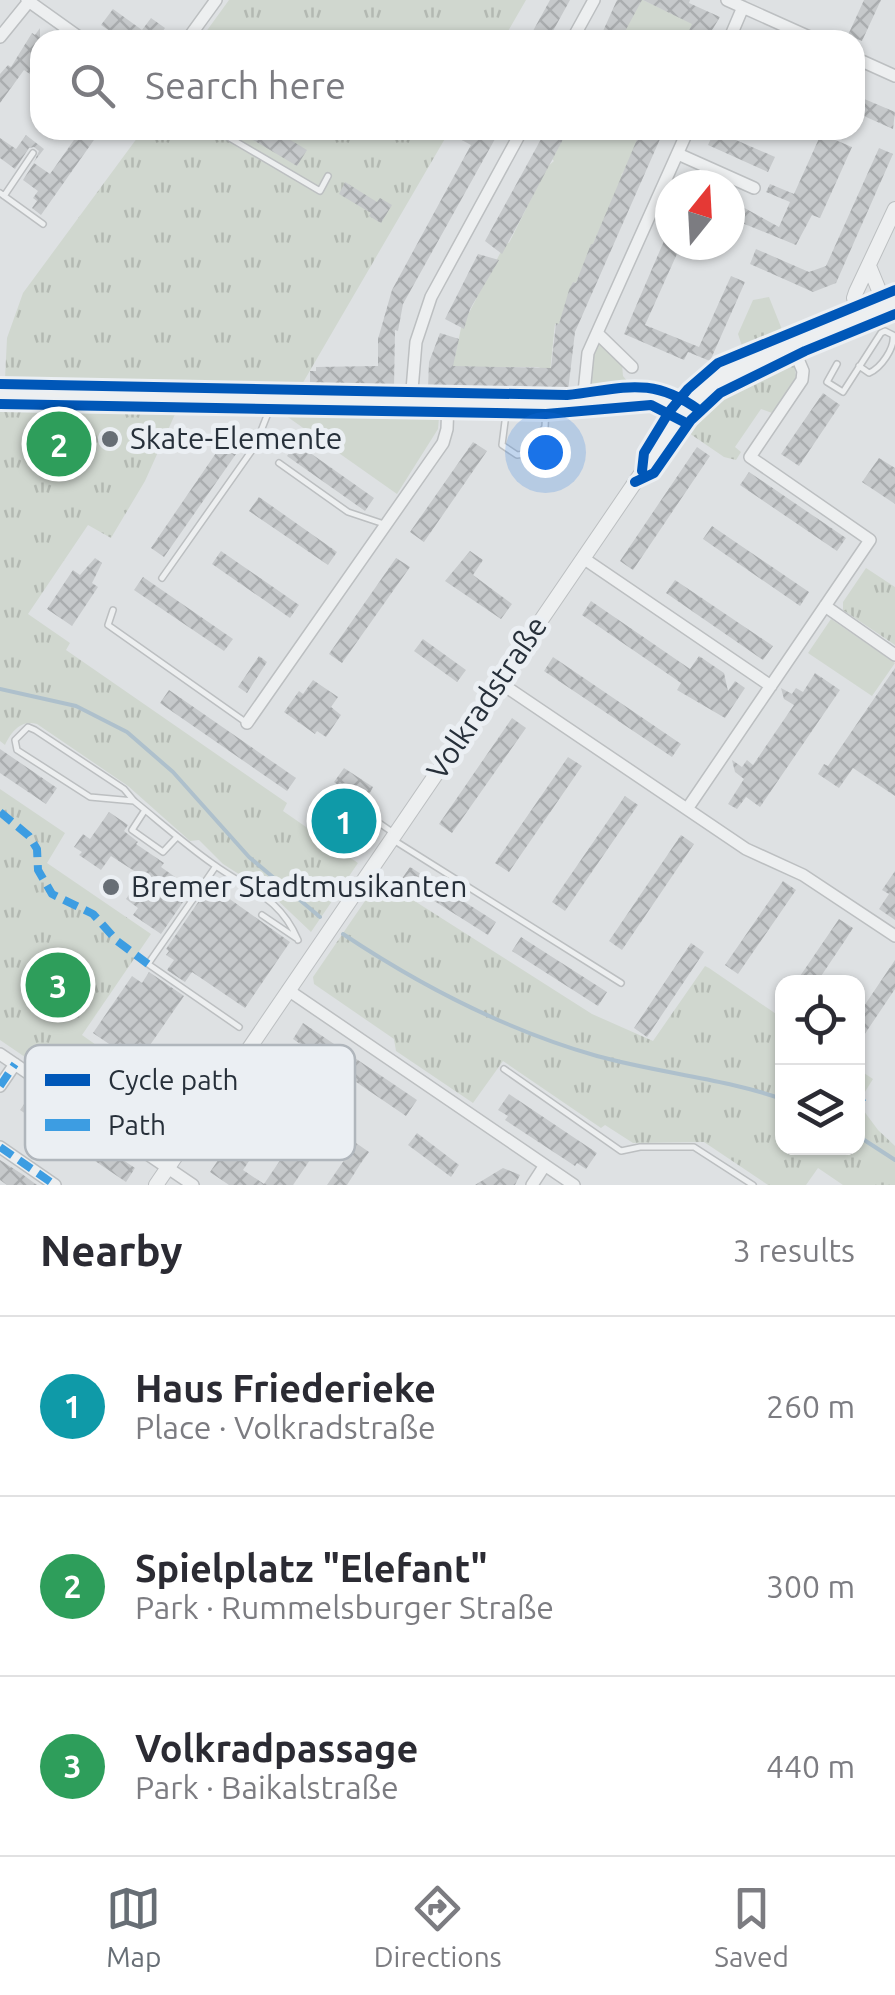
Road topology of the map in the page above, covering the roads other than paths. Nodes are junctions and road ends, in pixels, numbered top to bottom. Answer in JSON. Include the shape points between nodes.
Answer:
{"nodes":[{"id":1,"x":28,"y":0,"type":"edge"},
{"id":2,"x":216,"y":0,"type":"edge"},
{"id":3,"x":594,"y":0,"type":"edge"},
{"id":4,"x":727,"y":0,"type":"edge"},
{"id":5,"x":750,"y":6,"type":"edge"},
{"id":6,"x":69,"y":30,"type":"edge"},
{"id":7,"x":194,"y":30,"type":"edge"},
{"id":8,"x":578,"y":30,"type":"edge"},
{"id":9,"x":735,"y":30,"type":"edge"},
{"id":10,"x":797,"y":30,"type":"edge"},
{"id":11,"x":0,"y":37,"type":"edge"},
{"id":12,"x":865,"y":61,"type":"edge"},
{"id":13,"x":893,"y":70,"type":"edge"},
{"id":14,"x":233,"y":140,"type":"edge"},
{"id":15,"x":517,"y":140,"type":"edge"},
{"id":16,"x":684,"y":140,"type":"edge"},
{"id":17,"x":34,"y":154,"type":"dead end"},
{"id":18,"x":678,"y":154,"type":"junction"},
{"id":19,"x":328,"y":176,"type":"dead end"},
{"id":20,"x":754,"y":188,"type":"dead end"},
{"id":21,"x":2,"y":195,"type":"edge"},
{"id":22,"x":895,"y":209,"type":"edge"},
{"id":23,"x":43,"y":224,"type":"dead end"},
{"id":24,"x":869,"y":266,"type":"junction"},
{"id":25,"x":890,"y":303,"type":"edge"},
{"id":26,"x":860,"y":316,"type":"junction"},
{"id":27,"x":597,"y":333,"type":"junction"},
{"id":28,"x":792,"y":345,"type":"junction"},
{"id":29,"x":837,"y":364,"type":"dead end"},
{"id":30,"x":859,"y":366,"type":"junction"},
{"id":31,"x":632,"y":367,"type":"dead end"},
{"id":32,"x":0,"y":395,"type":"edge"},
{"id":33,"x":273,"y":399,"type":"junction"},
{"id":34,"x":411,"y":402,"type":"junction"},
{"id":35,"x":583,"y":402,"type":"junction"},
{"id":36,"x":448,"y":403,"type":"junction"},
{"id":37,"x":508,"y":404,"type":"junction"},
{"id":38,"x":546,"y":404,"type":"junction"},
{"id":39,"x":685,"y":409,"type":"junction"},
{"id":40,"x":279,"y":463,"type":"dead end"},
{"id":41,"x":386,"y":524,"type":"junction"},
{"id":42,"x":583,"y":558,"type":"junction"},
{"id":43,"x":162,"y":578,"type":"dead end"},
{"id":44,"x":825,"y":606,"type":"junction"},
{"id":45,"x":113,"y":610,"type":"dead end"},
{"id":46,"x":895,"y":654,"type":"edge"},
{"id":47,"x":499,"y":682,"type":"junction"},
{"id":48,"x":771,"y":686,"type":"junction"},
{"id":49,"x":247,"y":723,"type":"joint"},
{"id":50,"x":134,"y":801,"type":"junction"},
{"id":51,"x":145,"y":810,"type":"junction"},
{"id":52,"x":687,"y":810,"type":"junction"},
{"id":53,"x":369,"y":816,"type":"dead end"},
{"id":54,"x":178,"y":836,"type":"junction"},
{"id":55,"x":393,"y":836,"type":"junction"},
{"id":56,"x":216,"y":866,"type":"junction"},
{"id":57,"x":262,"y":915,"type":"dead end"},
{"id":58,"x":895,"y":936,"type":"edge"},
{"id":59,"x":621,"y":983,"type":"dead end"},
{"id":60,"x":288,"y":990,"type":"junction"},
{"id":61,"x":240,"y":1026,"type":"dead end"},
{"id":62,"x":251,"y":1045,"type":"edge"},
{"id":63,"x":0,"y":1054,"type":"edge"},
{"id":64,"x":15,"y":1064,"type":"junction"},
{"id":65,"x":504,"y":1069,"type":"dead end"},
{"id":66,"x":25,"y":1071,"type":"edge"},
{"id":67,"x":0,"y":1086,"type":"edge"},
{"id":68,"x":0,"y":1147,"type":"edge"},
{"id":69,"x":156,"y":1160,"type":"edge"},
{"id":70,"x":173,"y":1160,"type":"edge"},
{"id":71,"x":545,"y":1165,"type":"junction"},
{"id":72,"x":168,"y":1168,"type":"junction"},
{"id":73,"x":55,"y":1185,"type":"edge"},
{"id":74,"x":156,"y":1185,"type":"edge"},
{"id":75,"x":193,"y":1185,"type":"edge"},
{"id":76,"x":532,"y":1185,"type":"edge"},
{"id":77,"x":574,"y":1185,"type":"edge"},
{"id":78,"x":753,"y":1185,"type":"edge"}],
"edges":[{"from":1,"to":6,"type":"street"},
{"from":1,"to":11,"type":"street"},
{"from":2,"to":7,"type":"street"},
{"from":3,"to":8,"type":"street"},
{"from":4,"to":5,"type":"street"},
{"from":5,"to":9,"type":"street"},
{"from":5,"to":10,"type":"street"},
{"from":12,"to":13,"type":"street"},
{"from":14,"to":19,"type":"lane","via":[[320,191]]},
{"from":15,"to":34,"type":"street","via":[[431,296],[416,342]]},
{"from":16,"to":18,"type":"street"},
{"from":17,"to":21,"type":"lane"},
{"from":18,"to":20,"type":"street"},
{"from":18,"to":27,"type":"street"},
{"from":21,"to":23,"type":"lane"},
{"from":22,"to":24,"type":"street"},
{"from":24,"to":25,"type":"street"},
{"from":24,"to":26,"type":"street","via":[[854,298]]},
{"from":25,"to":26,"type":"street","name":"Volkradstraße"},
{"from":26,"to":28,"type":"street","name":"Volkradstraße"},
{"from":27,"to":31,"type":"street"},
{"from":27,"to":35,"type":"street"},
{"from":28,"to":39,"type":"street","name":"Volkradstraße","via":[[728,372]]},
{"from":28,"to":44,"type":"street","via":[[802,380],[750,457],[870,540]]},
{"from":29,"to":30,"type":"lane","via":[[827,382],[842,392]]},
{"from":30,"to":30,"type":"lane","via":[[880,333],[893,335],[877,370]]},
{"from":32,"to":33,"type":"street"},
{"from":33,"to":34,"type":"street"},
{"from":33,"to":43,"type":"lane","via":[[255,446]]},
{"from":34,"to":36,"type":"street"},
{"from":35,"to":38,"type":"street"},
{"from":35,"to":39,"type":"street","via":[[637,395]]},
{"from":36,"to":37,"type":"street"},
{"from":36,"to":41,"type":"street","via":[[443,443]]},
{"from":37,"to":38,"type":"street"},
{"from":37,"to":38,"type":"lane","via":[[502,445],[517,454],[526,454],[545,427]]},
{"from":39,"to":42,"type":"street","name":"Volkradstraße"},
{"from":40,"to":41,"type":"lane","via":[[348,512]]},
{"from":41,"to":49,"type":"street"},
{"from":42,"to":47,"type":"street","name":"Volkradstraße"},
{"from":42,"to":48,"type":"street"},
{"from":44,"to":46,"type":"street"},
{"from":44,"to":48,"type":"street"},
{"from":45,"to":49,"type":"lane","via":[[108,625]]},
{"from":47,"to":52,"type":"street"},
{"from":47,"to":55,"type":"street","name":"Volkradstraße"},
{"from":48,"to":52,"type":"street"},
{"from":50,"to":50,"type":"lane","via":[[36,730],[28,727],[15,740],[17,750],[90,797]]},
{"from":50,"to":51,"type":"lane"},
{"from":51,"to":54,"type":"lane"},
{"from":51,"to":54,"type":"lane","via":[[132,830],[164,852]]},
{"from":52,"to":58,"type":"street","via":[[746,849],[803,874]]},
{"from":53,"to":55,"type":"lane"},
{"from":54,"to":56,"type":"lane"},
{"from":55,"to":59,"type":"lane"},
{"from":55,"to":60,"type":"street","name":"Volkradstraße"},
{"from":56,"to":57,"type":"lane","via":[[272,900],[298,940]]},
{"from":56,"to":61,"type":"lane","via":[[148,964]]},
{"from":60,"to":62,"type":"street","name":"Volkradstraße"},
{"from":60,"to":71,"type":"street"},
{"from":63,"to":64,"type":"street"},
{"from":64,"to":66,"type":"street"},
{"from":64,"to":67,"type":"street"},
{"from":65,"to":78,"type":"lane","via":[[621,1151],[694,1147]]},
{"from":68,"to":73,"type":"street"},
{"from":69,"to":72,"type":"street"},
{"from":70,"to":72,"type":"street","name":"Volkradstraße"},
{"from":71,"to":76,"type":"street"},
{"from":71,"to":77,"type":"street"},
{"from":72,"to":74,"type":"street","name":"Volkradstraße"},
{"from":72,"to":75,"type":"street"}]}
